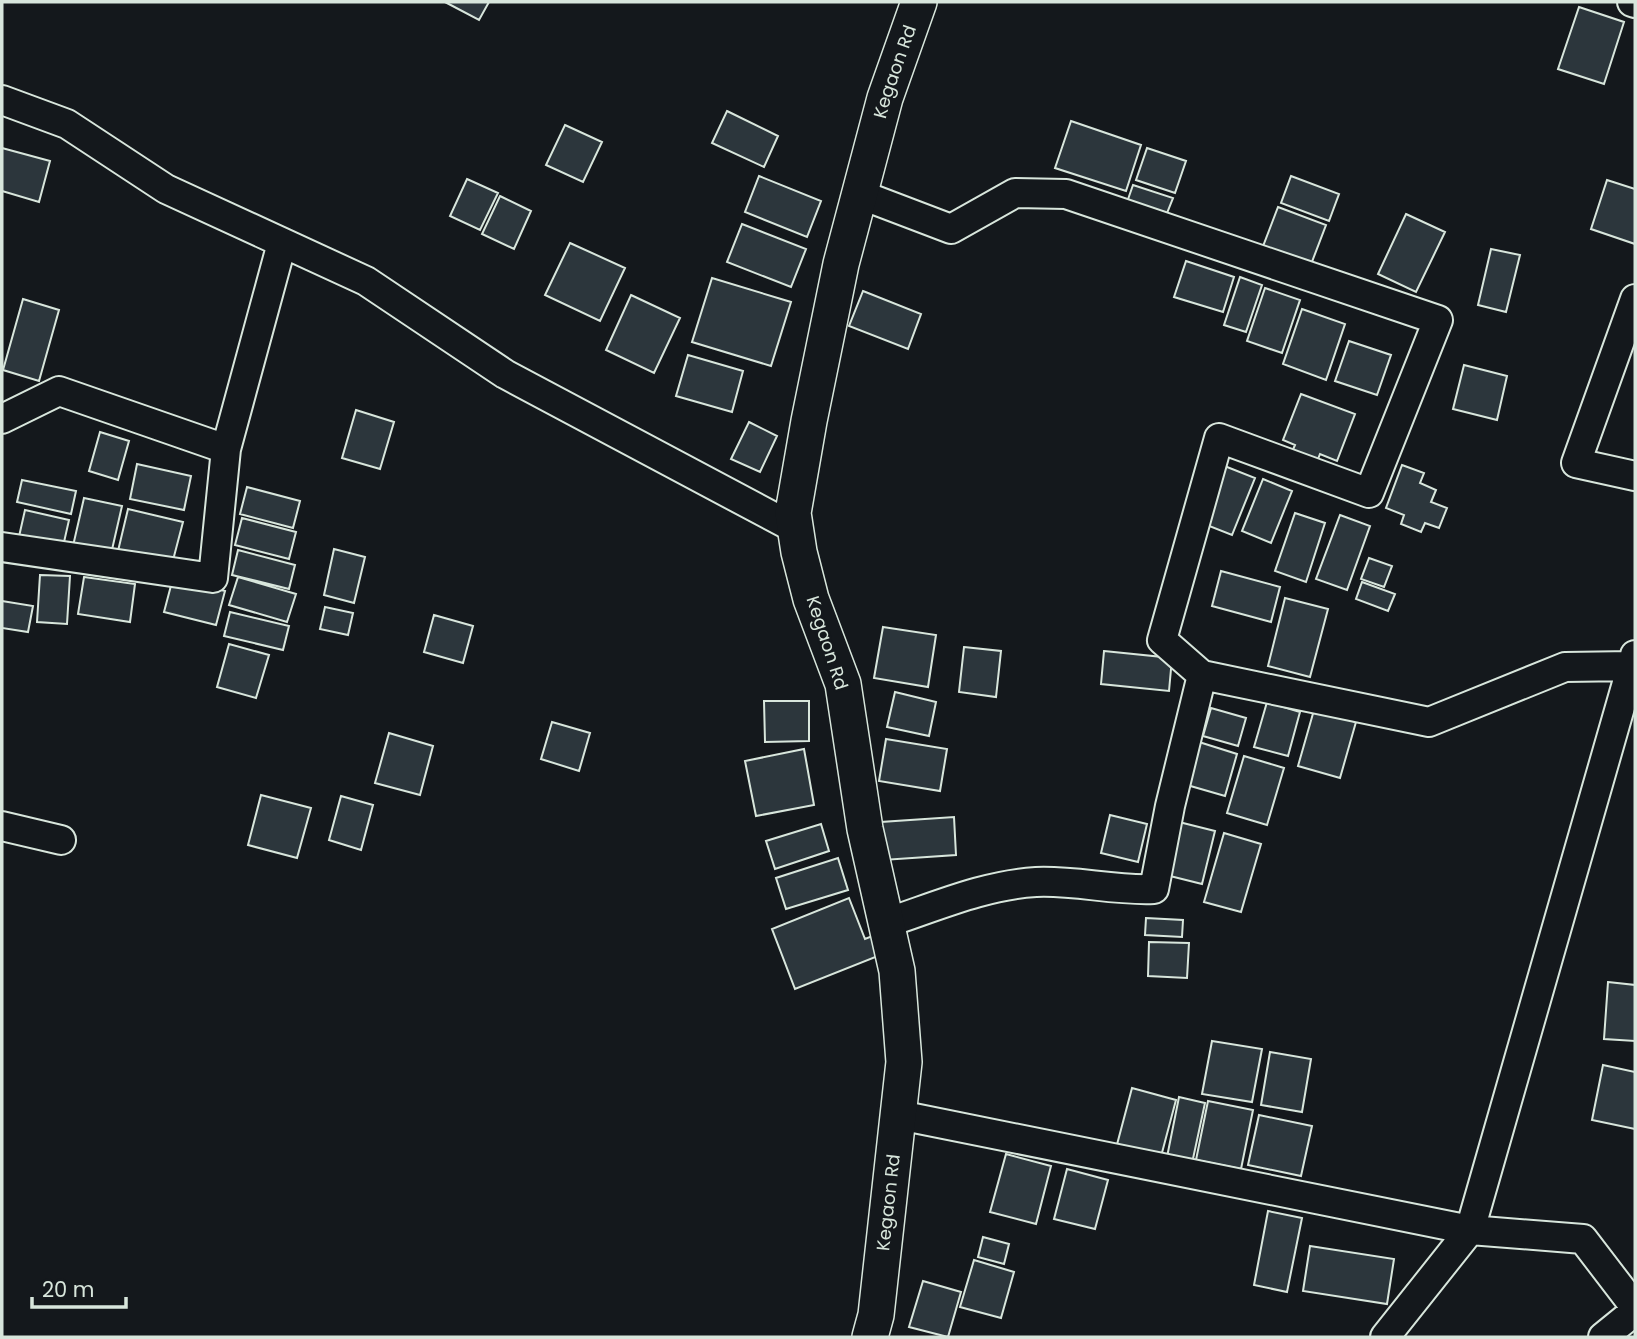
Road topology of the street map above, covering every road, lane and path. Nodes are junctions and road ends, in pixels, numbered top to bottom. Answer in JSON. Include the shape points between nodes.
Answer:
{"nodes":[{"id":1,"x":919,"y":2,"type":"edge"},
{"id":2,"x":2,"y":100,"type":"edge"},
{"id":3,"x":859,"y":194,"type":"junction"},
{"id":4,"x":282,"y":243,"type":"junction"},
{"id":5,"x":1635,"y":299,"type":"edge"},
{"id":6,"x":2,"y":419,"type":"edge"},
{"id":7,"x":226,"y":449,"type":"junction"},
{"id":8,"x":1635,"y":476,"type":"edge"},
{"id":9,"x":796,"y":529,"type":"junction"},
{"id":10,"x":2,"y":547,"type":"edge"},
{"id":11,"x":1633,"y":661,"type":"edge"},
{"id":12,"x":1202,"y":676,"type":"junction"},
{"id":13,"x":2,"y":826,"type":"edge"},
{"id":14,"x":61,"y":840,"type":"dead end"},
{"id":15,"x":886,"y":923,"type":"junction"},
{"id":16,"x":899,"y":1115,"type":"junction"},
{"id":17,"x":1470,"y":1230,"type":"junction"},
{"id":18,"x":1635,"y":1309,"type":"edge"},
{"id":19,"x":870,"y":1337,"type":"edge"},
{"id":20,"x":1385,"y":1337,"type":"edge"},
{"id":21,"x":1603,"y":1337,"type":"edge"}],
"edges":[{"from":1,"to":3,"type":"street","name":"Kegaon Rd","via":[[885,98]]},
{"from":2,"to":4,"type":"street","via":[[67,124],[166,189]]},
{"from":3,"to":9,"type":"street","name":"Kegaon Rd","via":[[809,421],[793,513]]},
{"from":3,"to":12,"type":"street","via":[[951,229],[1015,193],[1066,194],[1438,320],[1369,493],[1219,438],[1162,640]]},
{"from":4,"to":7,"type":"street"},
{"from":4,"to":9,"type":"street","via":[[366,281],[505,374]]},
{"from":5,"to":8,"type":"street","via":[[1576,463]]},
{"from":6,"to":7,"type":"street","via":[[59,391]]},
{"from":7,"to":10,"type":"street","via":[[213,578]]},
{"from":9,"to":15,"type":"street","name":"Kegaon Rd","via":[[811,600],[843,684],[865,829]]},
{"from":11,"to":12,"type":"street","via":[[1565,667],[1429,722]]},
{"from":11,"to":17,"type":"street"},
{"from":12,"to":15,"type":"street","via":[[1154,889],[1040,882],[1003,885]]},
{"from":13,"to":14,"type":"street"},
{"from":15,"to":16,"type":"street","name":"Kegaon Rd","via":[[897,971],[904,1062]]},
{"from":16,"to":17,"type":"street"},
{"from":16,"to":19,"type":"street","name":"Kegaon Rd"},
{"from":17,"to":18,"type":"street","via":[[1583,1239]]},
{"from":17,"to":20,"type":"street"},
{"from":18,"to":21,"type":"street"}]}
